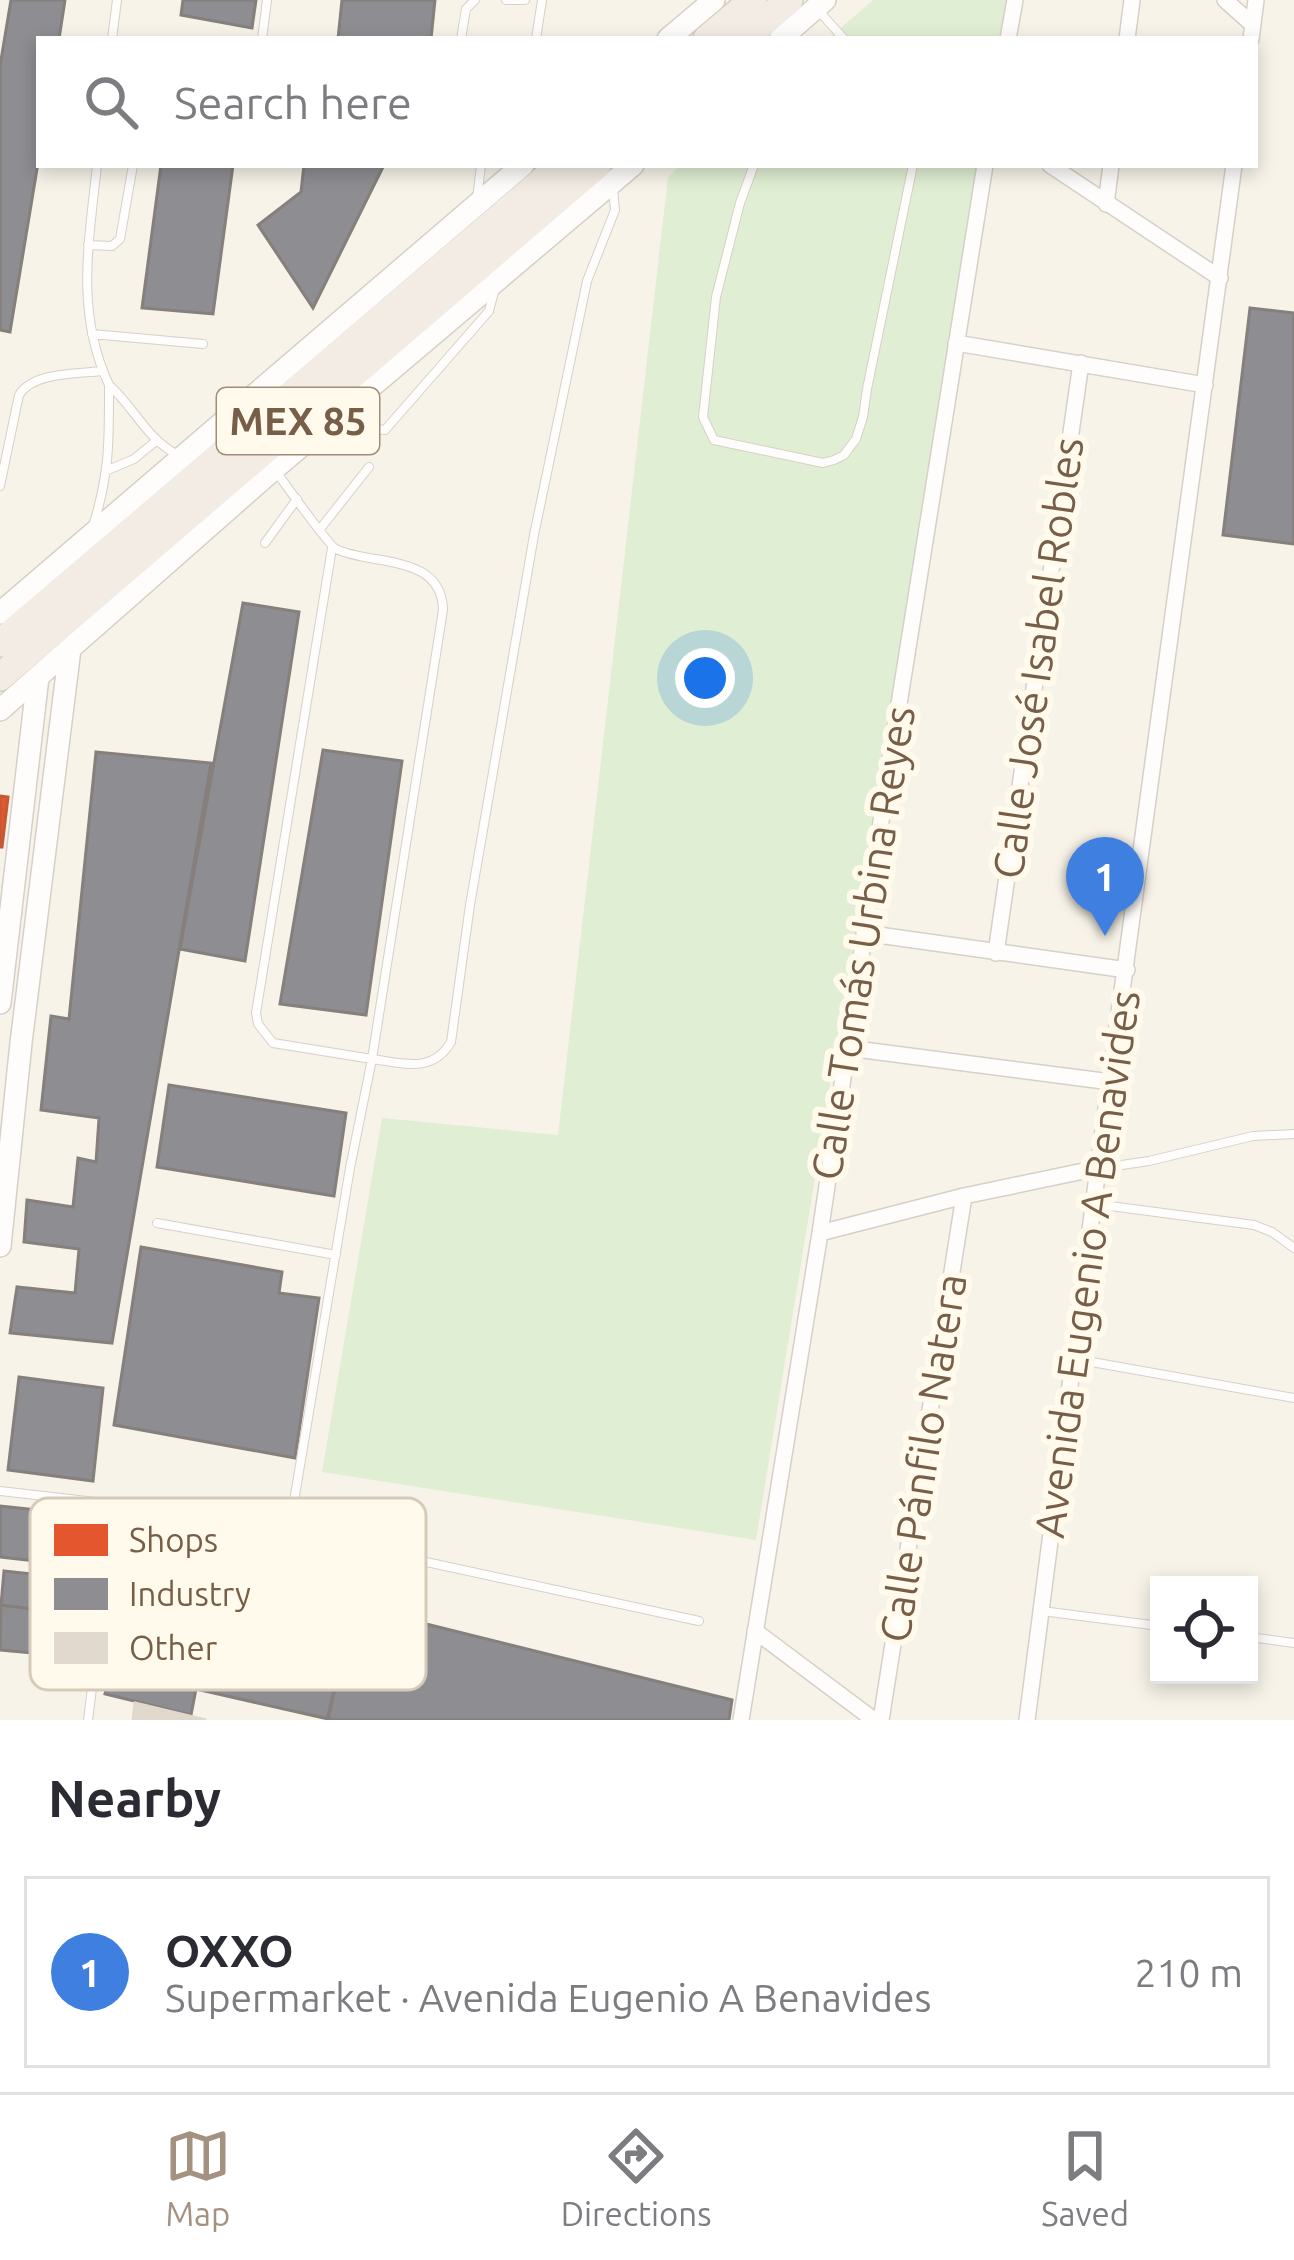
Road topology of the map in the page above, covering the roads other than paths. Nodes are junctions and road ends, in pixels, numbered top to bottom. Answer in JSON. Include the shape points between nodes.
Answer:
{"nodes":[{"id":1,"x":117,"y":0,"type":"edge"},
{"id":2,"x":267,"y":0,"type":"edge"},
{"id":3,"x":476,"y":0,"type":"edge"},
{"id":4,"x":506,"y":0,"type":"edge"},
{"id":5,"x":525,"y":0,"type":"edge"},
{"id":6,"x":542,"y":0,"type":"edge"},
{"id":7,"x":714,"y":0,"type":"edge"},
{"id":8,"x":753,"y":0,"type":"edge"},
{"id":9,"x":1016,"y":0,"type":"edge"},
{"id":10,"x":1132,"y":0,"type":"edge"},
{"id":11,"x":1225,"y":0,"type":"edge"},
{"id":12,"x":1256,"y":0,"type":"edge"},
{"id":13,"x":810,"y":3,"type":"edge"},
{"id":14,"x":1252,"y":32,"type":"edge"},
{"id":15,"x":112,"y":36,"type":"edge"},
{"id":16,"x":262,"y":36,"type":"edge"},
{"id":17,"x":461,"y":36,"type":"edge"},
{"id":18,"x":536,"y":36,"type":"edge"},
{"id":19,"x":672,"y":36,"type":"edge"},
{"id":20,"x":711,"y":36,"type":"edge"},
{"id":21,"x":750,"y":36,"type":"edge"},
{"id":22,"x":782,"y":36,"type":"edge"},
{"id":23,"x":841,"y":36,"type":"edge"},
{"id":24,"x":1009,"y":36,"type":"edge"},
{"id":25,"x":1127,"y":36,"type":"edge"},
{"id":26,"x":98,"y":168,"type":"edge"},
{"id":27,"x":133,"y":168,"type":"edge"},
{"id":28,"x":482,"y":168,"type":"edge"},
{"id":29,"x":519,"y":168,"type":"edge"},
{"id":30,"x":557,"y":168,"type":"edge"},
{"id":31,"x":753,"y":168,"type":"edge"},
{"id":32,"x":912,"y":168,"type":"edge"},
{"id":33,"x":985,"y":168,"type":"edge"},
{"id":34,"x":1054,"y":168,"type":"edge"},
{"id":35,"x":1111,"y":168,"type":"edge"},
{"id":36,"x":1234,"y":168,"type":"edge"},
{"id":37,"x":604,"y":174,"type":"edge"},
{"id":38,"x":476,"y":203,"type":"junction"},
{"id":39,"x":1106,"y":204,"type":"junction"},
{"id":40,"x":88,"y":245,"type":"junction"},
{"id":41,"x":1220,"y":278,"type":"junction"},
{"id":42,"x":496,"y":281,"type":"junction"},
{"id":43,"x":92,"y":334,"type":"junction"},
{"id":44,"x":956,"y":343,"type":"junction"},
{"id":45,"x":202,"y":344,"type":"dead end"},
{"id":46,"x":1081,"y":363,"type":"junction"},
{"id":47,"x":102,"y":370,"type":"junction"},
{"id":48,"x":1204,"y":385,"type":"junction"},
{"id":49,"x":109,"y":386,"type":"junction"},
{"id":50,"x":326,"y":411,"type":"junction"},
{"id":51,"x":156,"y":441,"type":"junction"},
{"id":52,"x":182,"y":458,"type":"junction"},
{"id":53,"x":267,"y":461,"type":"junction"},
{"id":54,"x":369,"y":467,"type":"dead end"},
{"id":55,"x":108,"y":470,"type":"junction"},
{"id":56,"x":0,"y":486,"type":"edge"},
{"id":57,"x":297,"y":499,"type":"junction"},
{"id":58,"x":320,"y":529,"type":"junction"},
{"id":59,"x":91,"y":535,"type":"junction"},
{"id":60,"x":265,"y":543,"type":"dead end"},
{"id":61,"x":332,"y":548,"type":"junction"},
{"id":62,"x":0,"y":613,"type":"edge"},
{"id":63,"x":0,"y":643,"type":"edge"},
{"id":64,"x":70,"y":649,"type":"junction"},
{"id":65,"x":0,"y":677,"type":"edge"},
{"id":66,"x":38,"y":677,"type":"junction"},
{"id":67,"x":0,"y":710,"type":"edge"},
{"id":68,"x":8,"y":867,"type":"edge"},
{"id":69,"x":864,"y":933,"type":"junction"},
{"id":70,"x":996,"y":953,"type":"junction"},
{"id":71,"x":1126,"y":970,"type":"junction"},
{"id":72,"x":0,"y":1003,"type":"edge"},
{"id":73,"x":11,"y":1041,"type":"edge"},
{"id":74,"x":848,"y":1048,"type":"junction"},
{"id":75,"x":372,"y":1060,"type":"junction"},
{"id":76,"x":1111,"y":1082,"type":"junction"},
{"id":77,"x":1294,"y":1134,"type":"edge"},
{"id":78,"x":1098,"y":1168,"type":"junction"},
{"id":79,"x":964,"y":1196,"type":"junction"},
{"id":80,"x":1094,"y":1204,"type":"junction"},
{"id":81,"x":157,"y":1223,"type":"dead end"},
{"id":82,"x":820,"y":1233,"type":"junction"},
{"id":83,"x":0,"y":1246,"type":"edge"},
{"id":84,"x":1294,"y":1249,"type":"edge"},
{"id":85,"x":336,"y":1255,"type":"junction"},
{"id":86,"x":1073,"y":1359,"type":"junction"},
{"id":87,"x":1294,"y":1398,"type":"edge"},
{"id":88,"x":0,"y":1491,"type":"edge"},
{"id":89,"x":62,"y":1498,"type":"edge"},
{"id":90,"x":295,"y":1498,"type":"edge"},
{"id":91,"x":426,"y":1561,"type":"edge"},
{"id":92,"x":1041,"y":1611,"type":"junction"},
{"id":93,"x":700,"y":1621,"type":"dead end"},
{"id":94,"x":1150,"y":1625,"type":"edge"},
{"id":95,"x":755,"y":1630,"type":"junction"},
{"id":96,"x":1258,"y":1638,"type":"edge"},
{"id":97,"x":1294,"y":1643,"type":"edge"},
{"id":98,"x":92,"y":1690,"type":"edge"},
{"id":99,"x":88,"y":1720,"type":"edge"},
{"id":100,"x":741,"y":1720,"type":"edge"},
{"id":101,"x":878,"y":1720,"type":"edge"},
{"id":102,"x":1027,"y":1720,"type":"edge"}],
"edges":[{"from":1,"to":15,"type":"lane"},
{"from":2,"to":16,"type":"lane"},
{"from":3,"to":17,"type":"lane"},
{"from":4,"to":5,"type":"lane"},
{"from":6,"to":18,"type":"lane"},
{"from":7,"to":19,"type":"street"},
{"from":8,"to":20,"type":"highway"},
{"from":9,"to":24,"type":"street"},
{"from":10,"to":25,"type":"street"},
{"from":11,"to":14,"type":"street"},
{"from":12,"to":14,"type":"street"},
{"from":13,"to":21,"type":"highway"},
{"from":13,"to":22,"type":"street"},
{"from":13,"to":23,"type":"lane"},
{"from":26,"to":40,"type":"lane"},
{"from":27,"to":40,"type":"lane","via":[[118,244]]},
{"from":28,"to":38,"type":"lane"},
{"from":29,"to":38,"type":"street"},
{"from":30,"to":63,"type":"highway","number":"MEX 85"},
{"from":31,"to":32,"type":"lane","via":[[716,297],[703,418],[715,440],[823,463],[844,455],[863,417]]},
{"from":33,"to":44,"type":"street","name":"Calle Tomás Urbina Reyes"},
{"from":34,"to":39,"type":"street"},
{"from":35,"to":39,"type":"street"},
{"from":36,"to":41,"type":"street","name":"Avenida Eugenio A Benavides"},
{"from":37,"to":42,"type":"street"},
{"from":37,"to":50,"type":"highway","number":"MEX 85"},
{"from":37,"to":75,"type":"lane","via":[[615,210],[587,281],[534,535],[451,1042],[429,1064]]},
{"from":38,"to":52,"type":"street"},
{"from":39,"to":41,"type":"street"},
{"from":40,"to":43,"type":"lane"},
{"from":41,"to":48,"type":"street","name":"Avenida Eugenio A Benavides"},
{"from":42,"to":50,"type":"street"},
{"from":42,"to":50,"type":"lane","via":[[489,311],[385,430]]},
{"from":43,"to":45,"type":"lane"},
{"from":43,"to":47,"type":"lane"},
{"from":44,"to":46,"type":"street"},
{"from":44,"to":69,"type":"street","name":"Calle Tomás Urbina Reyes"},
{"from":46,"to":48,"type":"street"},
{"from":46,"to":70,"type":"street","name":"Calle José Isabel Robles"},
{"from":47,"to":49,"type":"lane"},
{"from":47,"to":56,"type":"lane","via":[[22,388]]},
{"from":48,"to":71,"type":"street","name":"Avenida Eugenio A Benavides"},
{"from":49,"to":51,"type":"lane"},
{"from":49,"to":55,"type":"lane"},
{"from":50,"to":53,"type":"highway","number":"MEX 85"},
{"from":51,"to":52,"type":"lane"},
{"from":51,"to":55,"type":"lane"},
{"from":52,"to":59,"type":"street"},
{"from":53,"to":57,"type":"lane"},
{"from":53,"to":64,"type":"street"},
{"from":53,"to":65,"type":"highway","number":"MEX 85"},
{"from":54,"to":58,"type":"lane"},
{"from":55,"to":59,"type":"lane"},
{"from":57,"to":58,"type":"lane"},
{"from":57,"to":60,"type":"lane"},
{"from":58,"to":61,"type":"lane"},
{"from":59,"to":62,"type":"street"},
{"from":61,"to":75,"type":"lane","via":[[405,566],[443,595]]},
{"from":61,"to":75,"type":"lane","via":[[256,1013],[273,1043]]},
{"from":64,"to":66,"type":"street"},
{"from":64,"to":73,"type":"street"},
{"from":66,"to":67,"type":"street"},
{"from":66,"to":68,"type":"street"},
{"from":68,"to":72,"type":"street"},
{"from":69,"to":70,"type":"street"},
{"from":69,"to":74,"type":"street","name":"Calle Tomás Urbina Reyes"},
{"from":70,"to":71,"type":"street"},
{"from":71,"to":76,"type":"street","name":"Avenida Eugenio A Benavides"},
{"from":73,"to":83,"type":"street"},
{"from":74,"to":76,"type":"street"},
{"from":74,"to":82,"type":"street","name":"Calle Tomás Urbina Reyes"},
{"from":75,"to":85,"type":"lane"},
{"from":76,"to":78,"type":"street","name":"Avenida Eugenio A Benavides"},
{"from":77,"to":78,"type":"lane"},
{"from":78,"to":79,"type":"street"},
{"from":78,"to":80,"type":"street","name":"Avenida Eugenio A Benavides"},
{"from":79,"to":82,"type":"street"},
{"from":79,"to":101,"type":"street","name":"Calle Pánfilo Natera"},
{"from":80,"to":84,"type":"lane","via":[[1254,1225]]},
{"from":80,"to":86,"type":"street","name":"Avenida Eugenio A Benavides"},
{"from":81,"to":85,"type":"lane"},
{"from":82,"to":95,"type":"street","name":"Calle Tomás Urbina Reyes"},
{"from":85,"to":90,"type":"lane"},
{"from":86,"to":87,"type":"lane"},
{"from":86,"to":92,"type":"street","name":"Avenida Eugenio A Benavides"},
{"from":88,"to":89,"type":"lane"},
{"from":91,"to":93,"type":"lane"},
{"from":92,"to":94,"type":"lane"},
{"from":92,"to":102,"type":"street","name":"Avenida Eugenio A Benavides"},
{"from":95,"to":100,"type":"street","name":"Calle Tomás Urbina Reyes"},
{"from":95,"to":101,"type":"street"},
{"from":96,"to":97,"type":"lane"},
{"from":98,"to":99,"type":"lane"}]}
